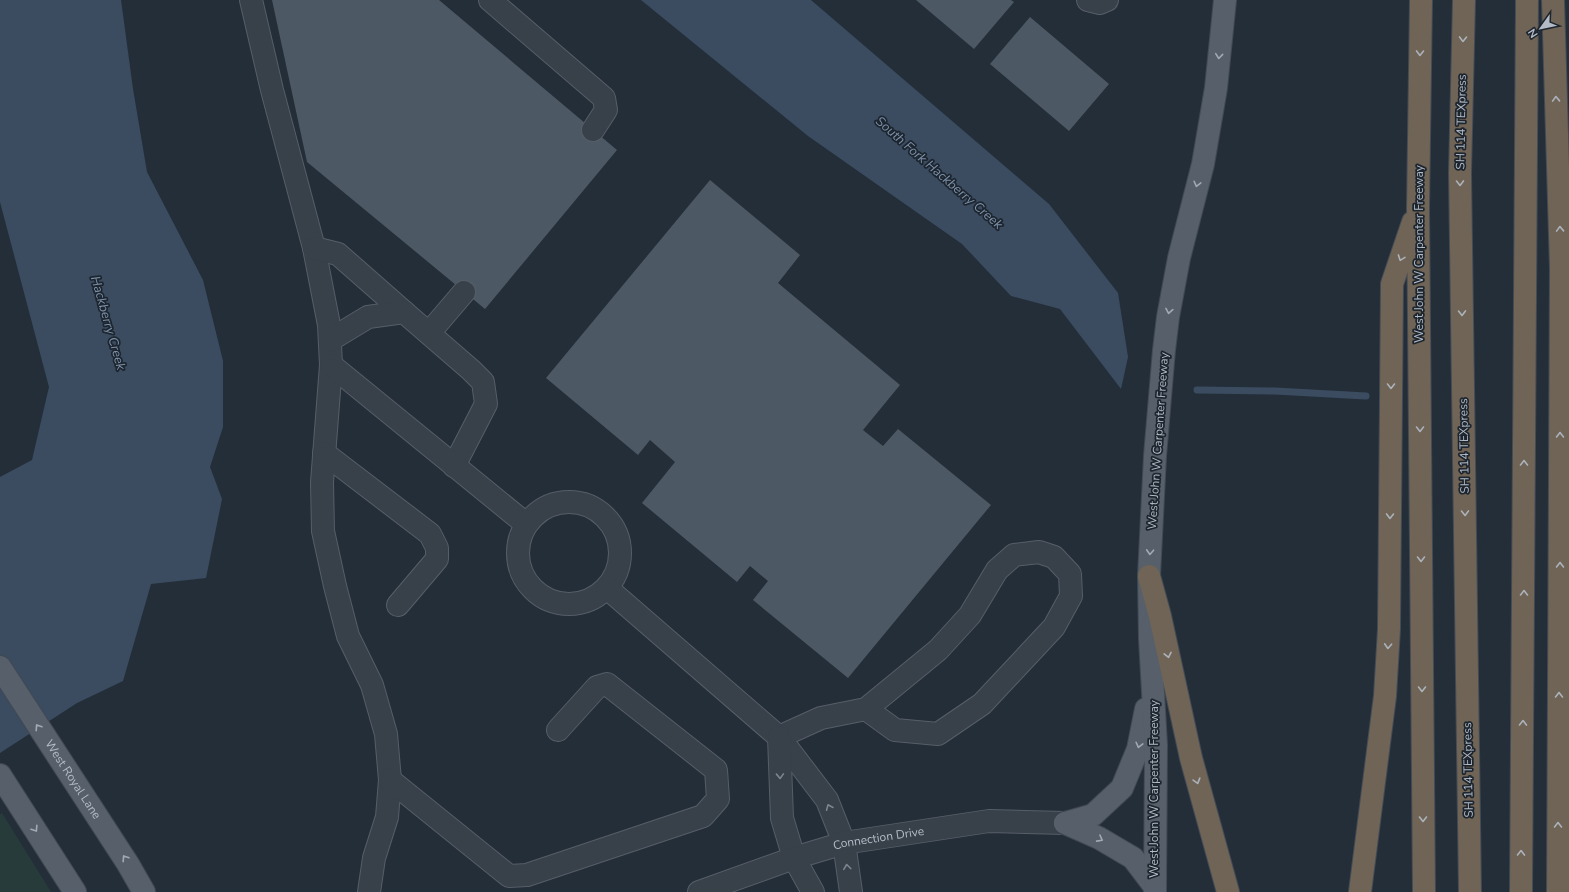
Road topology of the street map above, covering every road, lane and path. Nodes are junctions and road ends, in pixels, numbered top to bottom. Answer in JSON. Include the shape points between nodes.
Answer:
{"nodes":[{"id":1,"x":251,"y":0,"type":"edge"},
{"id":2,"x":490,"y":0,"type":"edge"},
{"id":3,"x":1088,"y":0,"type":"edge"},
{"id":4,"x":1107,"y":0,"type":"edge"},
{"id":5,"x":1421,"y":0,"type":"edge"},
{"id":6,"x":1464,"y":0,"type":"edge"},
{"id":7,"x":1527,"y":0,"type":"edge"},
{"id":8,"x":1553,"y":0,"type":"edge"},
{"id":9,"x":1228,"y":6,"type":"edge"},
{"id":10,"x":593,"y":130,"type":"dead end"},
{"id":11,"x":1418,"y":208,"type":"junction"},
{"id":12,"x":314,"y":248,"type":"junction"},
{"id":13,"x":1565,"y":275,"type":"edge"},
{"id":14,"x":464,"y":292,"type":"dead end"},
{"id":15,"x":404,"y":312,"type":"junction"},
{"id":16,"x":429,"y":333,"type":"junction"},
{"id":17,"x":330,"y":340,"type":"junction"},
{"id":18,"x":331,"y":365,"type":"junction"},
{"id":19,"x":324,"y":453,"type":"junction"},
{"id":20,"x":454,"y":466,"type":"junction"},
{"id":21,"x":526,"y":524,"type":"junction"},
{"id":22,"x":1149,"y":576,"type":"junction"},
{"id":23,"x":607,"y":588,"type":"junction"},
{"id":24,"x":398,"y":605,"type":"dead end"},
{"id":25,"x":0,"y":668,"type":"edge"},
{"id":26,"x":1152,"y":680,"type":"junction"},
{"id":27,"x":866,"y":709,"type":"junction"},
{"id":28,"x":558,"y":730,"type":"dead end"},
{"id":29,"x":779,"y":737,"type":"junction"},
{"id":30,"x":0,"y":775,"type":"edge"},
{"id":31,"x":390,"y":780,"type":"junction"},
{"id":32,"x":1065,"y":823,"type":"junction"},
{"id":33,"x":844,"y":843,"type":"junction"},
{"id":34,"x":794,"y":858,"type":"junction"},
{"id":35,"x":1226,"y":886,"type":"edge"},
{"id":36,"x":1155,"y":890,"type":"edge"},
{"id":37,"x":75,"y":892,"type":"edge"},
{"id":38,"x":144,"y":892,"type":"edge"},
{"id":39,"x":369,"y":892,"type":"edge"},
{"id":40,"x":699,"y":892,"type":"edge"},
{"id":41,"x":813,"y":892,"type":"edge"},
{"id":42,"x":851,"y":892,"type":"edge"},
{"id":43,"x":1360,"y":892,"type":"edge"},
{"id":44,"x":1424,"y":892,"type":"edge"},
{"id":45,"x":1470,"y":892,"type":"edge"},
{"id":46,"x":1521,"y":892,"type":"edge"},
{"id":47,"x":1558,"y":892,"type":"edge"}],
"edges":[{"from":1,"to":12,"type":"street"},
{"from":2,"to":10,"type":"street","via":[[604,98],[606,110]]},
{"from":3,"to":4,"type":"street","via":[[1100,3]]},
{"from":5,"to":11,"type":"highway","name":"West John W Carpenter Freeway","one_way":true},
{"from":6,"to":45,"type":"highway","name":"SH 114 TEXpress","one_way":true,"via":[[1460,173]]},
{"from":46,"to":7,"type":"highway","one_way":true},
{"from":13,"to":8,"type":"highway","one_way":true},
{"from":9,"to":22,"type":"main road","name":"West John W Carpenter Freeway","one_way":true,"via":[[1203,164],[1178,258],[1167,324],[1154,456]]},
{"from":11,"to":43,"type":"highway","one_way":true,"via":[[1392,284],[1389,630],[1385,696]]},
{"from":11,"to":44,"type":"highway","name":"West John W Carpenter Freeway","one_way":true},
{"from":12,"to":15,"type":"street","via":[[338,254]]},
{"from":12,"to":17,"type":"street"},
{"from":47,"to":13,"type":"highway","one_way":true},
{"from":14,"to":16,"type":"street"},
{"from":15,"to":16,"type":"street"},
{"from":15,"to":17,"type":"street","via":[[368,317]]},
{"from":16,"to":20,"type":"street","via":[[483,382],[486,404]]},
{"from":17,"to":18,"type":"street"},
{"from":18,"to":19,"type":"street"},
{"from":18,"to":20,"type":"street"},
{"from":19,"to":24,"type":"street","via":[[430,534],[438,548],[436,559]]},
{"from":19,"to":31,"type":"street","via":[[323,531],[348,636],[372,685],[386,734]]},
{"from":20,"to":21,"type":"street"},
{"from":21,"to":23,"type":"street","via":[[519,540],[517,556],[521,573],[530,588],[544,599],[560,605],[577,605],[593,599]]},
{"from":21,"to":23,"type":"street","via":[[542,509],[569,501],[586,505],[601,513],[612,525],[619,541],[620,558],[616,575]]},
{"from":22,"to":26,"type":"main road","name":"West John W Carpenter Freeway"},
{"from":22,"to":35,"type":"highway","one_way":true,"via":[[1191,758]]},
{"from":23,"to":29,"type":"street"},
{"from":38,"to":25,"type":"main road","name":"West Royal Lane","one_way":true},
{"from":26,"to":32,"type":"main road","one_way":true,"via":[[1138,749],[1122,788],[1093,816]]},
{"from":26,"to":36,"type":"main road","name":"West John W Carpenter Freeway","via":[[1156,745]]},
{"from":27,"to":27,"type":"street","via":[[895,730],[938,734],[982,704],[1054,627],[1071,596],[1070,574],[1054,557],[1039,552],[1014,555],[997,570],[970,615],[938,650]]},
{"from":27,"to":29,"type":"street","via":[[821,718]]},
{"from":28,"to":31,"type":"street","via":[[598,687],[607,684],[716,770],[718,799],[703,816],[527,875],[509,876]]},
{"from":33,"to":29,"type":"street","one_way":true,"via":[[827,800]]},
{"from":29,"to":34,"type":"street","one_way":true,"via":[[782,818]]},
{"from":30,"to":37,"type":"main road","one_way":true},
{"from":31,"to":39,"type":"street","via":[[387,818],[374,858]]},
{"from":32,"to":33,"type":"street","name":"Connection Drive","via":[[989,821]]},
{"from":32,"to":36,"type":"main road","one_way":true,"via":[[1099,838],[1133,858]]},
{"from":33,"to":34,"type":"street","name":"Connection Drive"},
{"from":42,"to":33,"type":"street","one_way":true},
{"from":34,"to":40,"type":"street","name":"Connection Drive"},
{"from":34,"to":41,"type":"street"}]}
